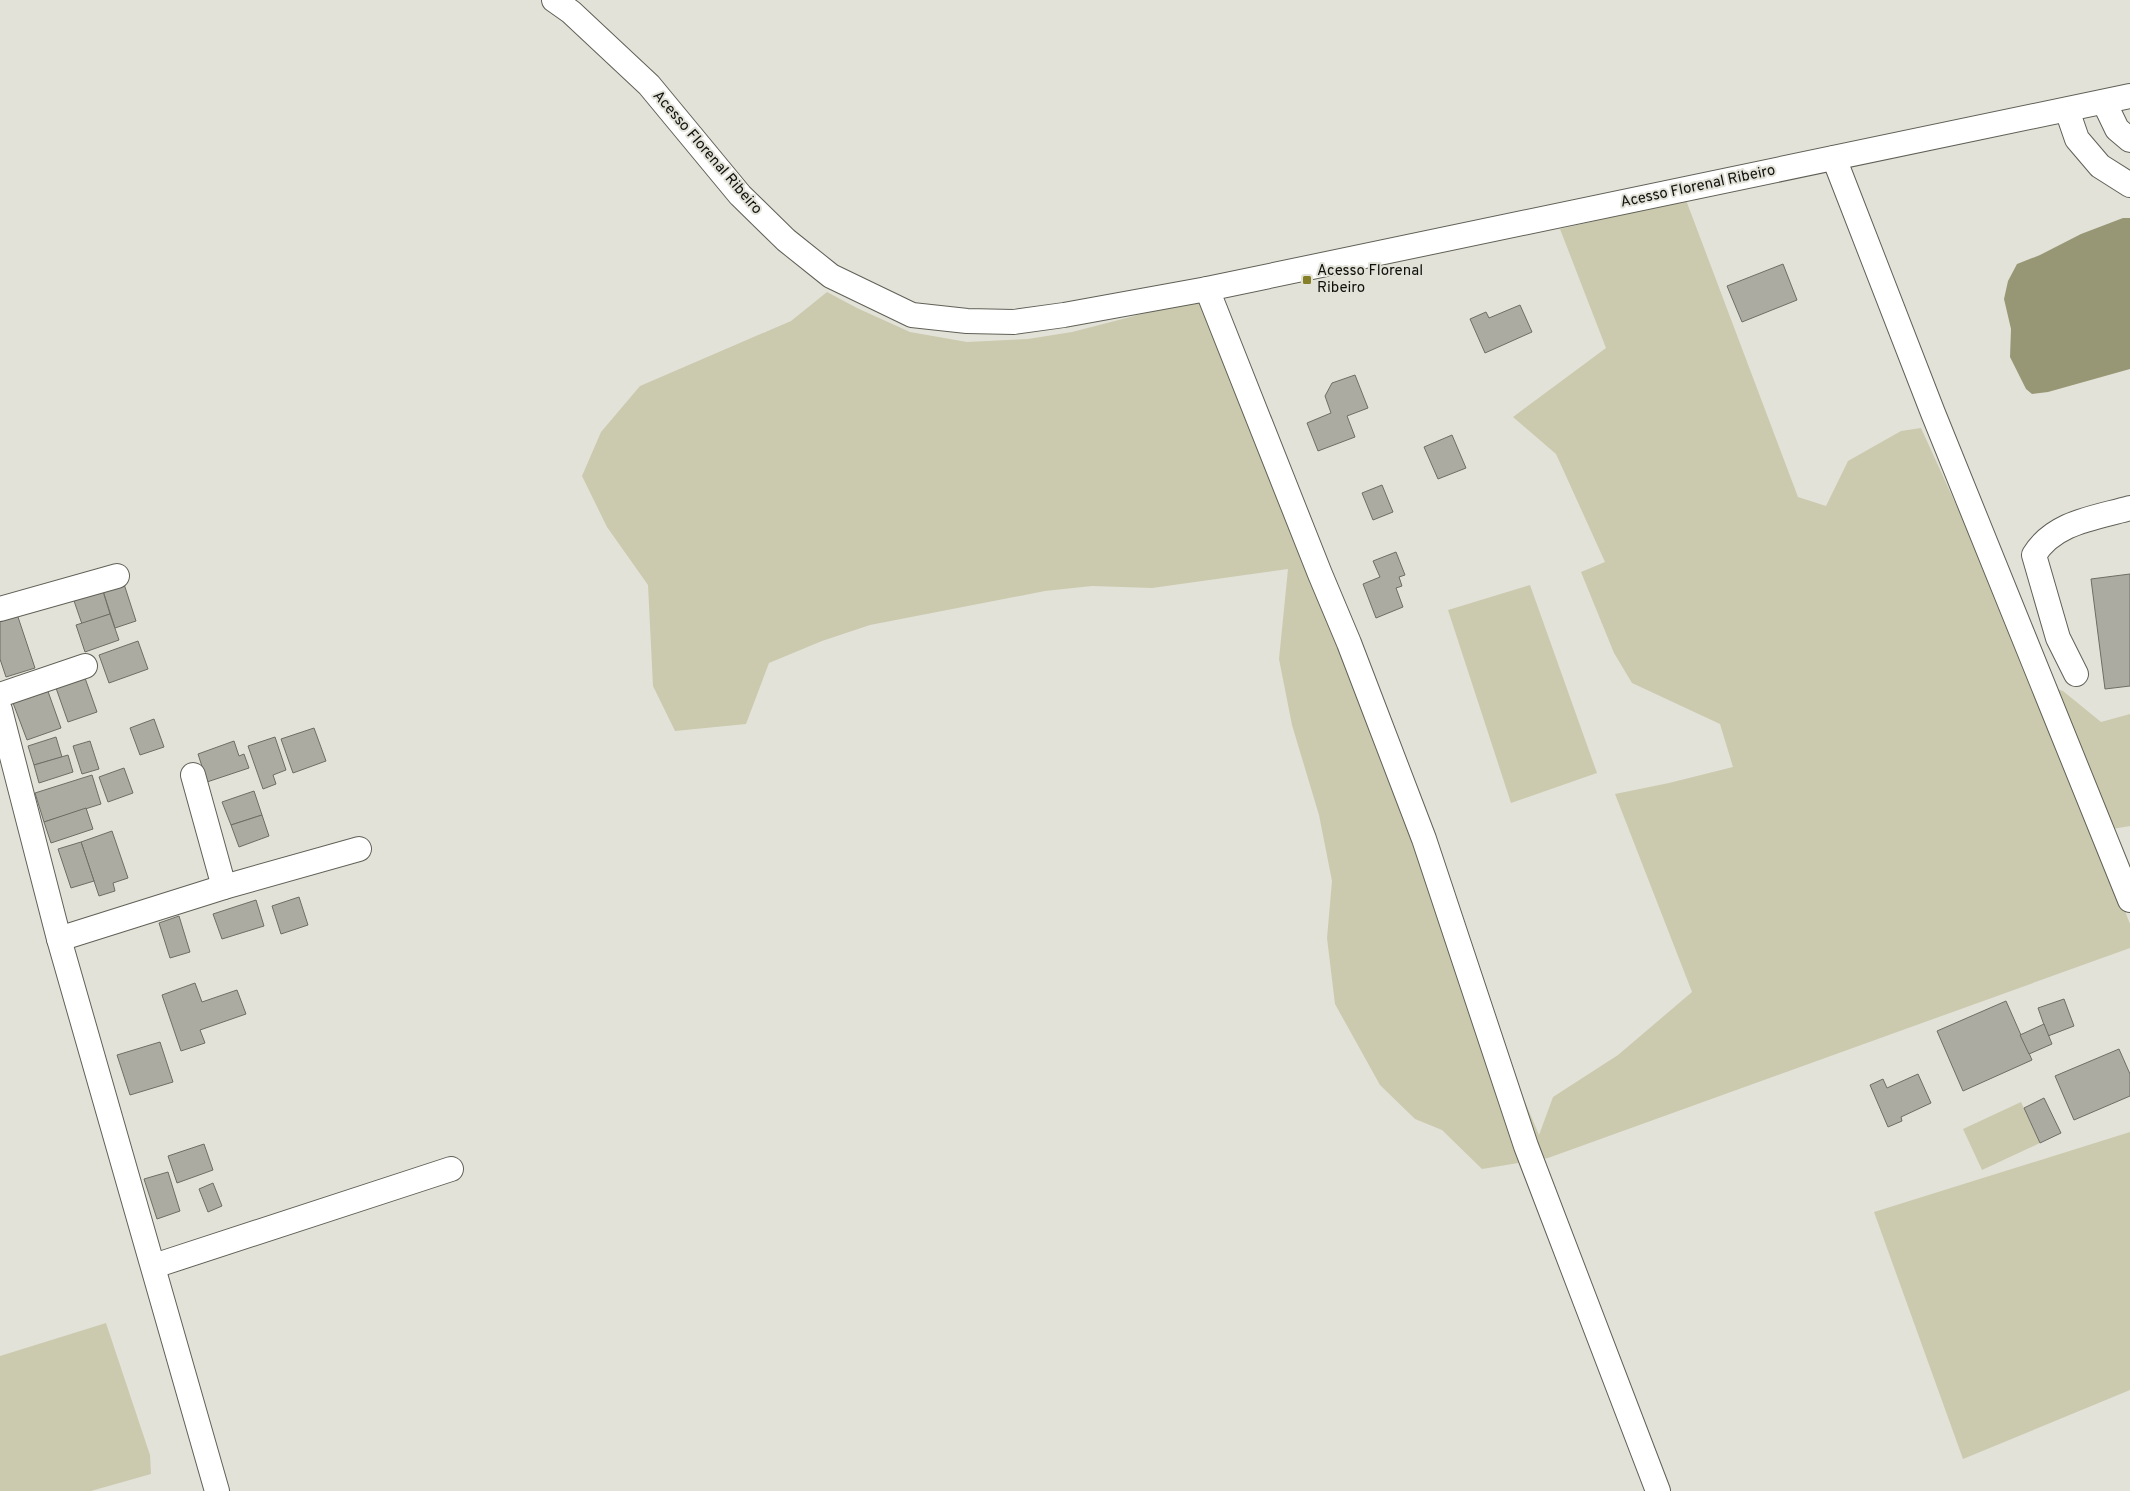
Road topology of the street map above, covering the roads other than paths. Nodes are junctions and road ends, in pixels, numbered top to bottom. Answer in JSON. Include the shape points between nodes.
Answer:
{"nodes":[{"id":1,"x":554,"y":0,"type":"edge"},
{"id":2,"x":2130,"y":96,"type":"edge"},
{"id":3,"x":2104,"y":102,"type":"junction"},
{"id":4,"x":2067,"y":110,"type":"junction"},
{"id":5,"x":2130,"y":140,"type":"edge"},
{"id":6,"x":1834,"y":158,"type":"junction"},
{"id":7,"x":2130,"y":185,"type":"edge"},
{"id":8,"x":1207,"y":289,"type":"junction"},
{"id":9,"x":2130,"y":508,"type":"edge"},
{"id":10,"x":117,"y":576,"type":"dead end"},
{"id":11,"x":0,"y":609,"type":"edge"},
{"id":12,"x":85,"y":666,"type":"dead end"},
{"id":13,"x":2076,"y":674,"type":"dead end"},
{"id":14,"x":0,"y":695,"type":"edge"},
{"id":15,"x":0,"y":710,"type":"edge"},
{"id":16,"x":193,"y":774,"type":"dead end"},
{"id":17,"x":359,"y":849,"type":"dead end"},
{"id":18,"x":224,"y":887,"type":"junction"},
{"id":19,"x":2130,"y":900,"type":"edge"},
{"id":20,"x":59,"y":940,"type":"junction"},
{"id":21,"x":451,"y":1169,"type":"dead end"},
{"id":22,"x":154,"y":1266,"type":"junction"},
{"id":23,"x":217,"y":1491,"type":"edge"},
{"id":24,"x":1658,"y":1491,"type":"edge"}],
"edges":[{"from":1,"to":8,"type":"street","name":"Acesso Florenal Ribeiro","via":[[571,12],[648,85],[740,195],[786,240],[831,276],[912,315],[1014,322]]},
{"from":2,"to":3,"type":"street","name":"Acesso Florenal Ribeiro"},
{"from":3,"to":4,"type":"street","name":"Acesso Florenal Ribeiro"},
{"from":3,"to":5,"type":"street","via":[[2117,128]]},
{"from":4,"to":6,"type":"street","name":"Acesso Florenal Ribeiro"},
{"from":4,"to":7,"type":"street","via":[[2077,139],[2100,166]]},
{"from":6,"to":8,"type":"street","name":"Acesso Florenal Ribeiro"},
{"from":6,"to":19,"type":"street"},
{"from":8,"to":24,"type":"street","via":[[1424,840],[1526,1146]]},
{"from":9,"to":13,"type":"street","via":[[2056,531],[2040,544],[2034,555],[2058,638]]},
{"from":10,"to":11,"type":"street"},
{"from":12,"to":14,"type":"street"},
{"from":15,"to":20,"type":"street"},
{"from":16,"to":18,"type":"street"},
{"from":17,"to":18,"type":"street"},
{"from":18,"to":20,"type":"street"},
{"from":20,"to":22,"type":"street"},
{"from":21,"to":22,"type":"street"},
{"from":22,"to":23,"type":"street"}]}
